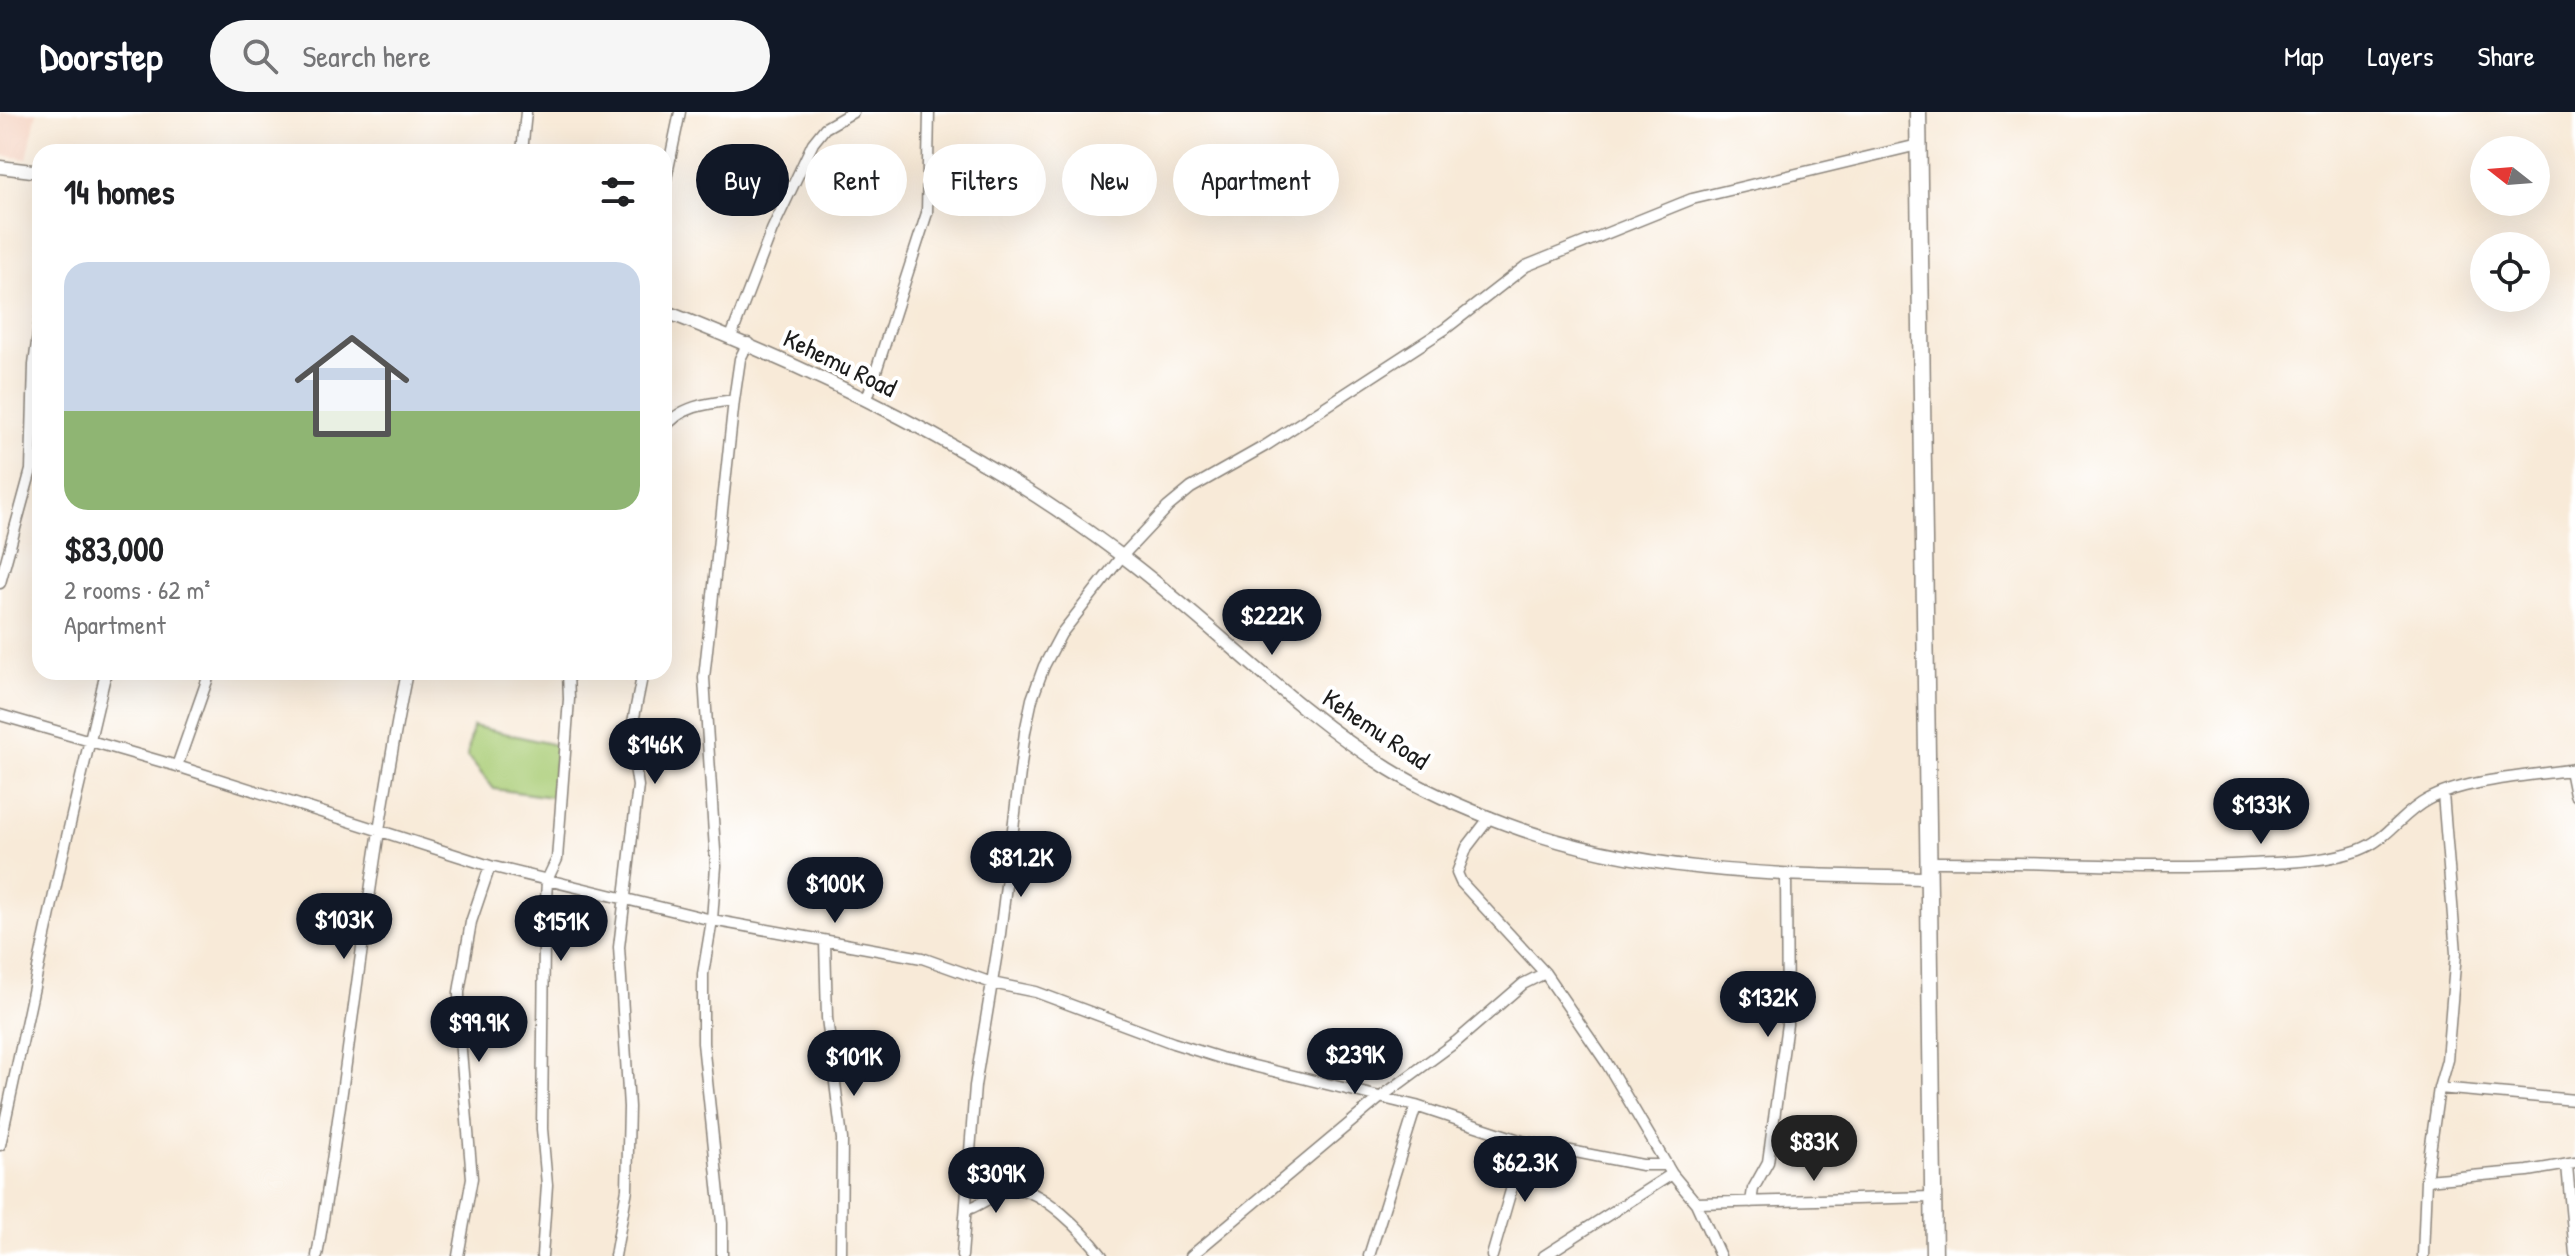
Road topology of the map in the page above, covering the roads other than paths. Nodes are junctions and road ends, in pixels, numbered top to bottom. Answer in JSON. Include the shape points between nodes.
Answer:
{"nodes":[{"id":1,"x":526,"y":112,"type":"edge"},
{"id":2,"x":680,"y":112,"type":"edge"},
{"id":3,"x":853,"y":112,"type":"edge"},
{"id":4,"x":929,"y":112,"type":"edge"},
{"id":5,"x":1918,"y":112,"type":"edge"},
{"id":6,"x":523,"y":144,"type":"edge"},
{"id":7,"x":1918,"y":145,"type":"junction"},
{"id":8,"x":672,"y":150,"type":"edge"},
{"id":9,"x":0,"y":167,"type":"edge"},
{"id":10,"x":32,"y":171,"type":"edge"},
{"id":11,"x":672,"y":314,"type":"edge"},
{"id":12,"x":731,"y":337,"type":"junction"},
{"id":13,"x":748,"y":343,"type":"junction"},
{"id":14,"x":867,"y":399,"type":"junction"},
{"id":15,"x":734,"y":400,"type":"junction"},
{"id":16,"x":672,"y":420,"type":"edge"},
{"id":17,"x":32,"y":435,"type":"edge"},
{"id":18,"x":1122,"y":556,"type":"junction"},
{"id":19,"x":0,"y":583,"type":"edge"},
{"id":20,"x":104,"y":680,"type":"edge"},
{"id":21,"x":207,"y":680,"type":"edge"},
{"id":22,"x":406,"y":680,"type":"edge"},
{"id":23,"x":568,"y":680,"type":"edge"},
{"id":24,"x":642,"y":680,"type":"edge"},
{"id":25,"x":0,"y":715,"type":"edge"},
{"id":26,"x":90,"y":739,"type":"junction"},
{"id":27,"x":177,"y":766,"type":"junction"},
{"id":28,"x":2573,"y":769,"type":"edge"},
{"id":29,"x":2443,"y":794,"type":"junction"},
{"id":30,"x":2575,"y":795,"type":"edge"},
{"id":31,"x":1490,"y":817,"type":"junction"},
{"id":32,"x":379,"y":832,"type":"junction"},
{"id":33,"x":490,"y":866,"type":"junction"},
{"id":34,"x":1928,"y":870,"type":"junction"},
{"id":35,"x":1786,"y":875,"type":"junction"},
{"id":36,"x":547,"y":880,"type":"junction"},
{"id":37,"x":626,"y":899,"type":"junction"},
{"id":38,"x":712,"y":920,"type":"junction"},
{"id":39,"x":825,"y":941,"type":"junction"},
{"id":40,"x":1545,"y":973,"type":"junction"},
{"id":41,"x":992,"y":983,"type":"junction"},
{"id":42,"x":2439,"y":1088,"type":"junction"},
{"id":43,"x":1381,"y":1097,"type":"junction"},
{"id":44,"x":2575,"y":1100,"type":"edge"},
{"id":45,"x":1416,"y":1106,"type":"junction"},
{"id":46,"x":1525,"y":1142,"type":"junction"},
{"id":47,"x":0,"y":1145,"type":"edge"},
{"id":48,"x":2571,"y":1164,"type":"edge"},
{"id":49,"x":1670,"y":1170,"type":"junction"},
{"id":50,"x":2426,"y":1180,"type":"junction"},
{"id":51,"x":1932,"y":1197,"type":"junction"},
{"id":52,"x":1751,"y":1202,"type":"junction"},
{"id":53,"x":1696,"y":1203,"type":"junction"},
{"id":54,"x":966,"y":1208,"type":"junction"},
{"id":55,"x":2575,"y":1254,"type":"edge"},
{"id":56,"x":317,"y":1256,"type":"edge"},
{"id":57,"x":458,"y":1256,"type":"edge"},
{"id":58,"x":542,"y":1256,"type":"edge"},
{"id":59,"x":615,"y":1256,"type":"edge"},
{"id":60,"x":722,"y":1256,"type":"edge"},
{"id":61,"x":841,"y":1256,"type":"edge"},
{"id":62,"x":962,"y":1256,"type":"edge"},
{"id":63,"x":1102,"y":1256,"type":"edge"},
{"id":64,"x":1191,"y":1256,"type":"edge"},
{"id":65,"x":1369,"y":1256,"type":"edge"},
{"id":66,"x":1492,"y":1256,"type":"edge"},
{"id":67,"x":1544,"y":1256,"type":"edge"},
{"id":68,"x":1720,"y":1256,"type":"edge"},
{"id":69,"x":1934,"y":1256,"type":"edge"},
{"id":70,"x":2423,"y":1256,"type":"edge"}],
"edges":[{"from":1,"to":6,"type":"street"},
{"from":2,"to":8,"type":"street"},
{"from":3,"to":12,"type":"street","via":[[825,128],[813,143]]},
{"from":4,"to":14,"type":"street","via":[[927,213]]},
{"from":5,"to":7,"type":"highway"},
{"from":7,"to":18,"type":"street","via":[[1692,199],[1526,266],[1445,329],[1191,488]]},
{"from":7,"to":34,"type":"highway"},
{"from":9,"to":10,"type":"street"},
{"from":11,"to":12,"type":"street","name":"Kehemu Road"},
{"from":12,"to":13,"type":"street","name":"Kehemu Road"},
{"from":13,"to":14,"type":"street","name":"Kehemu Road"},
{"from":13,"to":15,"type":"street"},
{"from":14,"to":18,"type":"street","name":"Kehemu Road","via":[[1011,481]]},
{"from":15,"to":16,"type":"street","via":[[706,403]]},
{"from":15,"to":38,"type":"street","via":[[704,678],[716,866]]},
{"from":17,"to":19,"type":"street","via":[[31,470]]},
{"from":18,"to":31,"type":"street","name":"Kehemu Road","via":[[1351,743],[1416,785]]},
{"from":18,"to":41,"type":"street","via":[[1061,634],[1032,699]]},
{"from":20,"to":26,"type":"street"},
{"from":21,"to":27,"type":"street"},
{"from":22,"to":32,"type":"street"},
{"from":23,"to":36,"type":"street","via":[[557,859]]},
{"from":24,"to":37,"type":"street","via":[[632,735],[638,786]]},
{"from":25,"to":26,"type":"street"},
{"from":26,"to":27,"type":"street"},
{"from":26,"to":47,"type":"street"},
{"from":27,"to":32,"type":"street"},
{"from":28,"to":29,"type":"street","via":[[2484,782]]},
{"from":28,"to":30,"type":"street"},
{"from":29,"to":34,"type":"street","via":[[2408,812],[2384,836],[2359,850],[2306,861],[2182,868],[2074,863]]},
{"from":29,"to":42,"type":"street","via":[[2456,953],[2447,1060]]},
{"from":31,"to":35,"type":"street","name":"Kehemu Road","via":[[1637,861]]},
{"from":31,"to":40,"type":"street","via":[[1467,847],[1457,873]]},
{"from":32,"to":33,"type":"street"},
{"from":32,"to":56,"type":"street"},
{"from":33,"to":36,"type":"street"},
{"from":33,"to":57,"type":"street","via":[[471,922],[459,992],[472,1178]]},
{"from":34,"to":35,"type":"street","name":"Kehemu Road"},
{"from":34,"to":51,"type":"highway"},
{"from":35,"to":52,"type":"street","via":[[1787,1024],[1768,1162]]},
{"from":36,"to":37,"type":"street"},
{"from":36,"to":58,"type":"street","via":[[542,1129],[547,1185]]},
{"from":37,"to":38,"type":"street"},
{"from":37,"to":59,"type":"street","via":[[619,947],[629,1107],[627,1189]]},
{"from":38,"to":39,"type":"street"},
{"from":38,"to":60,"type":"street","via":[[703,974],[703,1043]]},
{"from":39,"to":41,"type":"street","via":[[922,958]]},
{"from":39,"to":61,"type":"street","via":[[827,1018],[842,1139]]},
{"from":40,"to":43,"type":"street","via":[[1523,984]]},
{"from":40,"to":49,"type":"street"},
{"from":41,"to":43,"type":"street","via":[[1036,992],[1221,1058]]},
{"from":41,"to":54,"type":"street","via":[[975,1086]]},
{"from":42,"to":44,"type":"street"},
{"from":42,"to":50,"type":"street"},
{"from":43,"to":45,"type":"street"},
{"from":43,"to":64,"type":"street"},
{"from":45,"to":46,"type":"street"},
{"from":45,"to":65,"type":"street"},
{"from":46,"to":49,"type":"street"},
{"from":46,"to":66,"type":"street"},
{"from":48,"to":50,"type":"street"},
{"from":48,"to":55,"type":"street"},
{"from":49,"to":53,"type":"street"},
{"from":49,"to":67,"type":"street"},
{"from":50,"to":70,"type":"street"},
{"from":51,"to":52,"type":"street"},
{"from":51,"to":69,"type":"highway"},
{"from":52,"to":53,"type":"street"},
{"from":53,"to":68,"type":"street"},
{"from":54,"to":62,"type":"street"},
{"from":54,"to":63,"type":"street","via":[[1009,1189],[1024,1191],[1070,1222]]}]}
